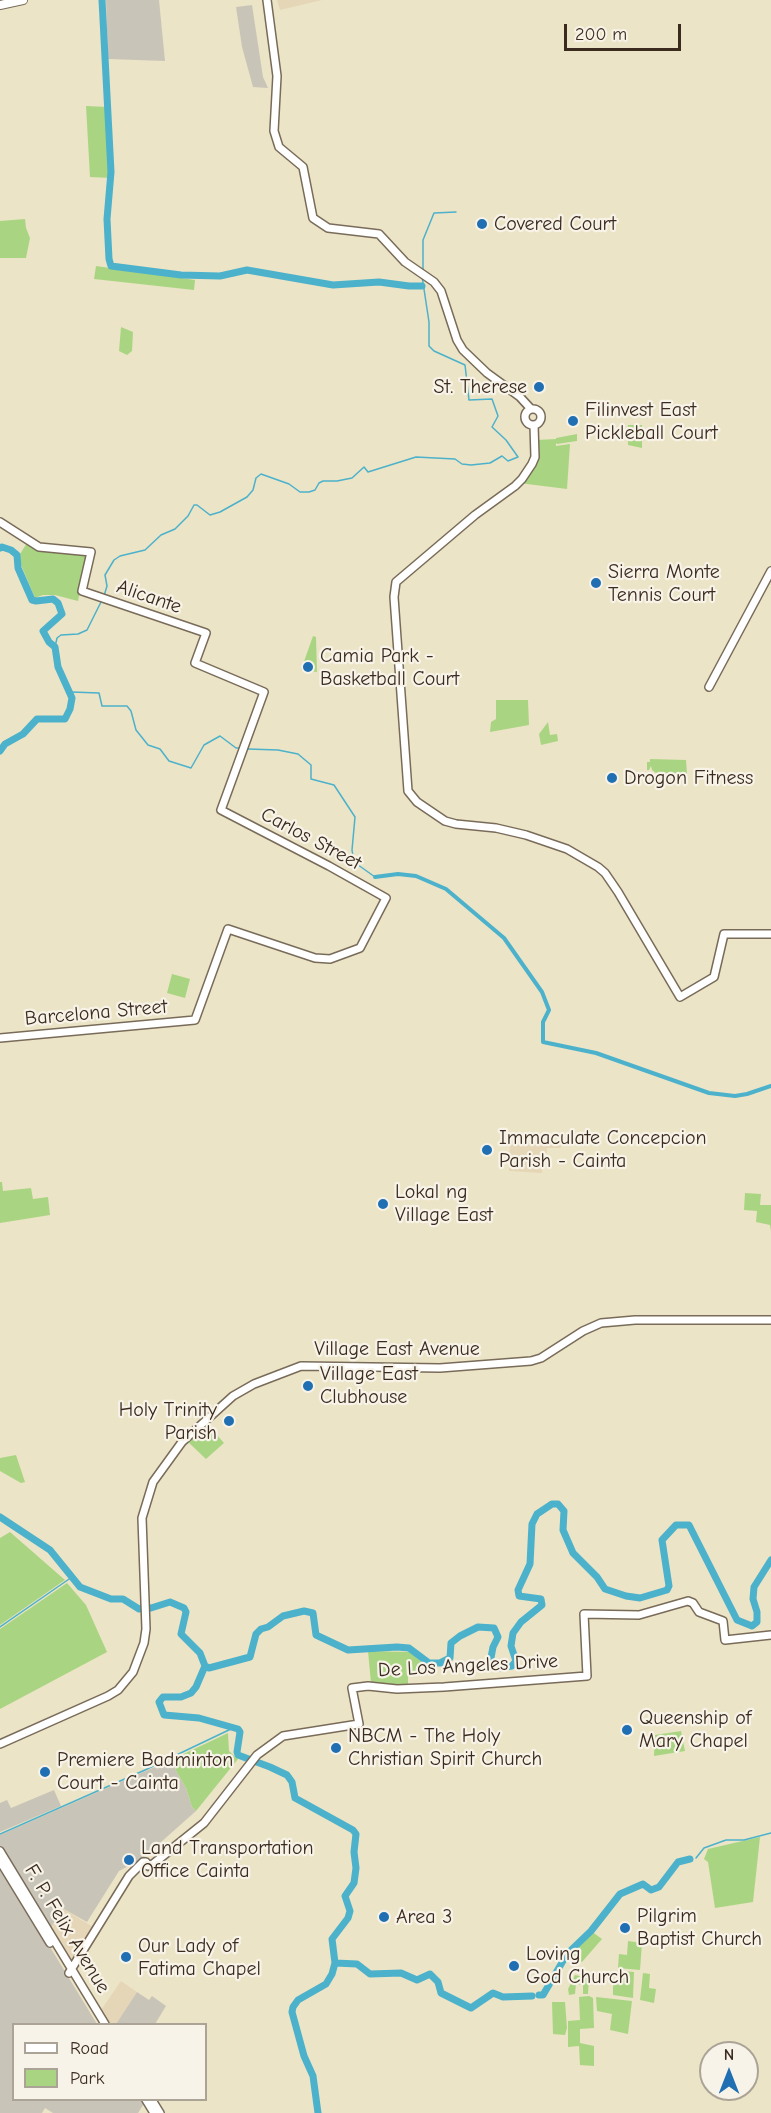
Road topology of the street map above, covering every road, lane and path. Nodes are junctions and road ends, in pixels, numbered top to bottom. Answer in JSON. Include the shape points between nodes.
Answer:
{"nodes":[{"id":1,"x":23,"y":0,"type":"edge"},
{"id":2,"x":267,"y":0,"type":"edge"},
{"id":3,"x":0,"y":5,"type":"edge"},
{"id":4,"x":531,"y":409,"type":"junction"},
{"id":5,"x":534,"y":425,"type":"junction"},
{"id":6,"x":0,"y":522,"type":"edge"},
{"id":7,"x":771,"y":571,"type":"edge"},
{"id":8,"x":709,"y":687,"type":"dead end"},
{"id":9,"x":221,"y":810,"type":"joint"},
{"id":10,"x":771,"y":934,"type":"edge"},
{"id":11,"x":195,"y":1020,"type":"joint"},
{"id":12,"x":0,"y":1038,"type":"edge"},
{"id":13,"x":771,"y":1320,"type":"edge"},
{"id":14,"x":771,"y":1635,"type":"edge"},
{"id":15,"x":0,"y":1744,"type":"edge"},
{"id":16,"x":0,"y":1851,"type":"edge"},
{"id":17,"x":0,"y":1861,"type":"edge"},
{"id":18,"x":70,"y":1971,"type":"junction"},
{"id":19,"x":97,"y":2016,"type":"junction"},
{"id":20,"x":99,"y":2023,"type":"edge"},
{"id":21,"x":103,"y":2023,"type":"edge"}],
"edges":[{"from":1,"to":3,"type":"main road"},
{"from":2,"to":4,"type":"street","via":[[276,63],[274,131],[279,147],[303,167],[313,218],[328,228],[379,234],[413,269],[438,285],[463,350]]},
{"from":4,"to":5,"type":"street","via":[[525,418]]},
{"from":4,"to":5,"type":"street","via":[[541,415]]},
{"from":5,"to":10,"type":"street","via":[[535,457],[522,479],[396,582],[408,791],[445,821],[526,834],[567,849],[598,867],[618,892],[680,997],[714,977],[723,934]]},
{"from":6,"to":9,"type":"street","name":"Alicante","via":[[39,547],[91,552],[82,591],[206,633],[195,663],[264,692]]},
{"from":7,"to":8,"type":"street"},
{"from":9,"to":11,"type":"street","name":"Carlos Street","via":[[386,898],[360,948],[338,958],[323,960],[228,929]]},
{"from":11,"to":12,"type":"street","name":"Barcelona Street"},
{"from":13,"to":15,"type":"street","name":"Village East Avenue","via":[[601,1323],[531,1361],[440,1368],[301,1366],[254,1384],[233,1396],[182,1442],[153,1482],[142,1518],[146,1629],[141,1656],[133,1672],[118,1690]]},
{"from":14,"to":18,"type":"street","name":"De Los Angeles Drive","via":[[725,1640],[723,1621],[699,1612],[690,1601],[639,1615],[584,1614],[587,1676],[432,1688],[352,1688],[359,1724],[284,1737],[256,1755],[204,1823],[155,1863],[148,1866],[143,1862],[129,1876]]},
{"from":16,"to":18,"type":"street","name":"F. P. Felix Avenue"},
{"from":17,"to":18,"type":"street","name":"F. P. Felix Avenue"},
{"from":18,"to":19,"type":"street","name":"F. P. Felix Avenue"},
{"from":19,"to":20,"type":"street","name":"F. P. Felix Avenue"},
{"from":19,"to":21,"type":"street","name":"F. P. Felix Avenue"}]}
